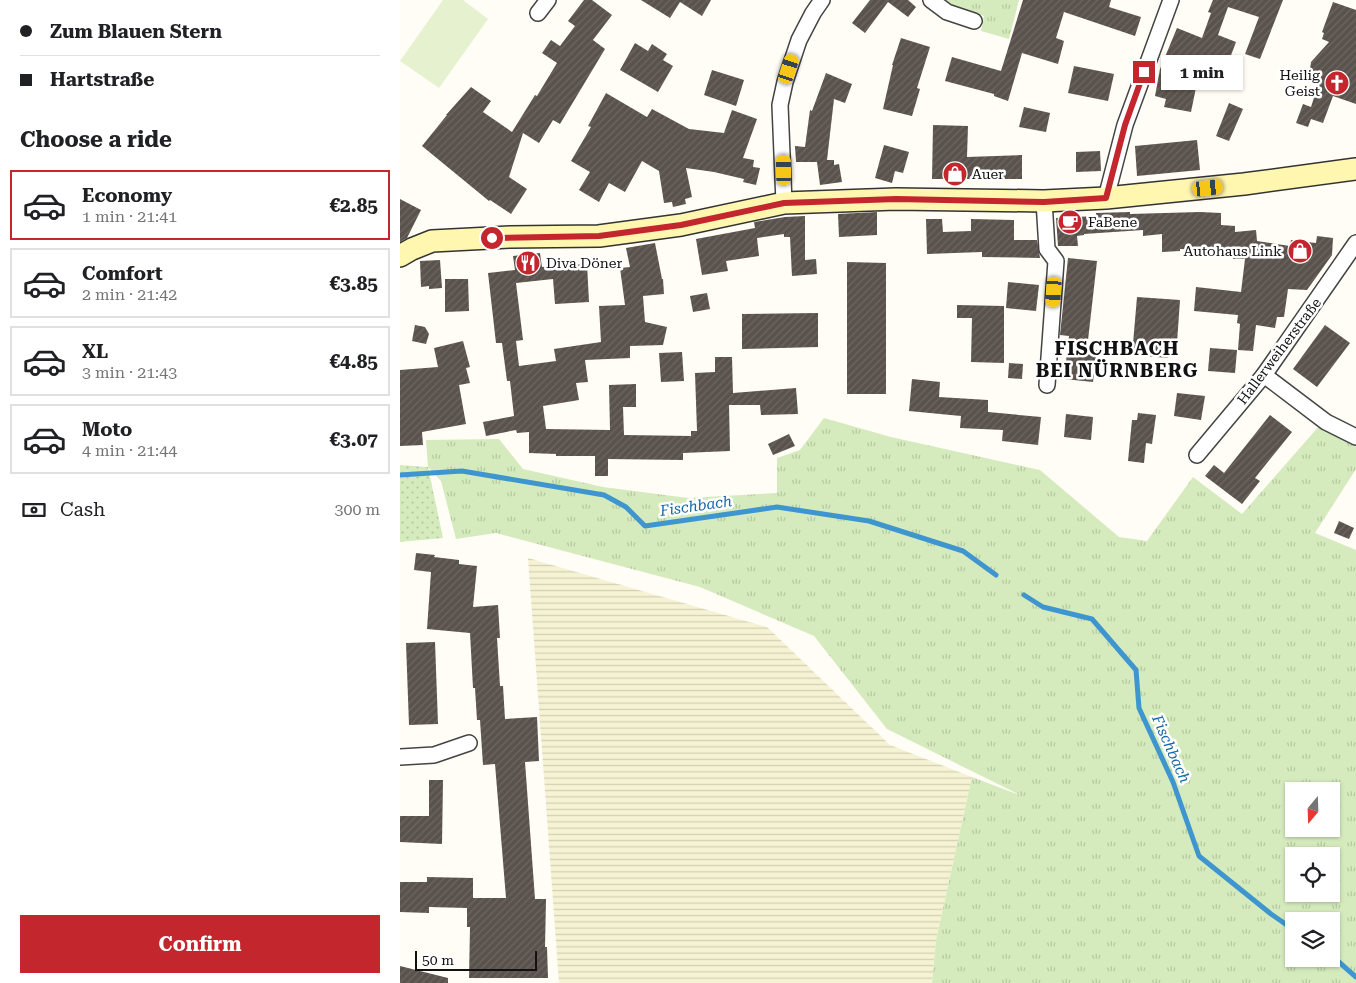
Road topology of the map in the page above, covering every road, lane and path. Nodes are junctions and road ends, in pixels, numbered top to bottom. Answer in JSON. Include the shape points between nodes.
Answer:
{"nodes":[{"id":1,"x":548,"y":0,"type":"edge"},
{"id":2,"x":822,"y":0,"type":"edge"},
{"id":3,"x":930,"y":0,"type":"edge"},
{"id":4,"x":1171,"y":0,"type":"edge"},
{"id":5,"x":538,"y":13,"type":"dead end"},
{"id":6,"x":974,"y":21,"type":"dead end"},
{"id":7,"x":1356,"y":169,"type":"edge"},
{"id":8,"x":1106,"y":198,"type":"junction"},
{"id":9,"x":1044,"y":202,"type":"junction"},
{"id":10,"x":784,"y":203,"type":"junction"},
{"id":11,"x":1356,"y":243,"type":"edge"},
{"id":12,"x":400,"y":256,"type":"edge"},
{"id":13,"x":1264,"y":375,"type":"junction"},
{"id":14,"x":1047,"y":385,"type":"dead end"},
{"id":15,"x":1356,"y":437,"type":"edge"},
{"id":16,"x":1197,"y":455,"type":"dead end"},
{"id":17,"x":469,"y":743,"type":"dead end"},
{"id":18,"x":400,"y":757,"type":"edge"}],
"edges":[{"from":1,"to":5,"type":"street"},
{"from":2,"to":10,"type":"street","via":[[799,40],[780,105]]},
{"from":3,"to":6,"type":"street","via":[[947,12]]},
{"from":4,"to":8,"type":"street","via":[[1125,125]]},
{"from":7,"to":8,"type":"main road"},
{"from":8,"to":9,"type":"main road"},
{"from":9,"to":10,"type":"main road","via":[[896,199]]},
{"from":9,"to":14,"type":"street","via":[[1046,249],[1056,261]]},
{"from":10,"to":12,"type":"main road","via":[[681,225],[599,236],[432,241]]},
{"from":11,"to":13,"type":"street","name":"Hallerweiherstraße"},
{"from":13,"to":15,"type":"street","via":[[1326,422]]},
{"from":13,"to":16,"type":"street","name":"Hallerweiherstraße"},
{"from":17,"to":18,"type":"street","via":[[434,755]]}]}
